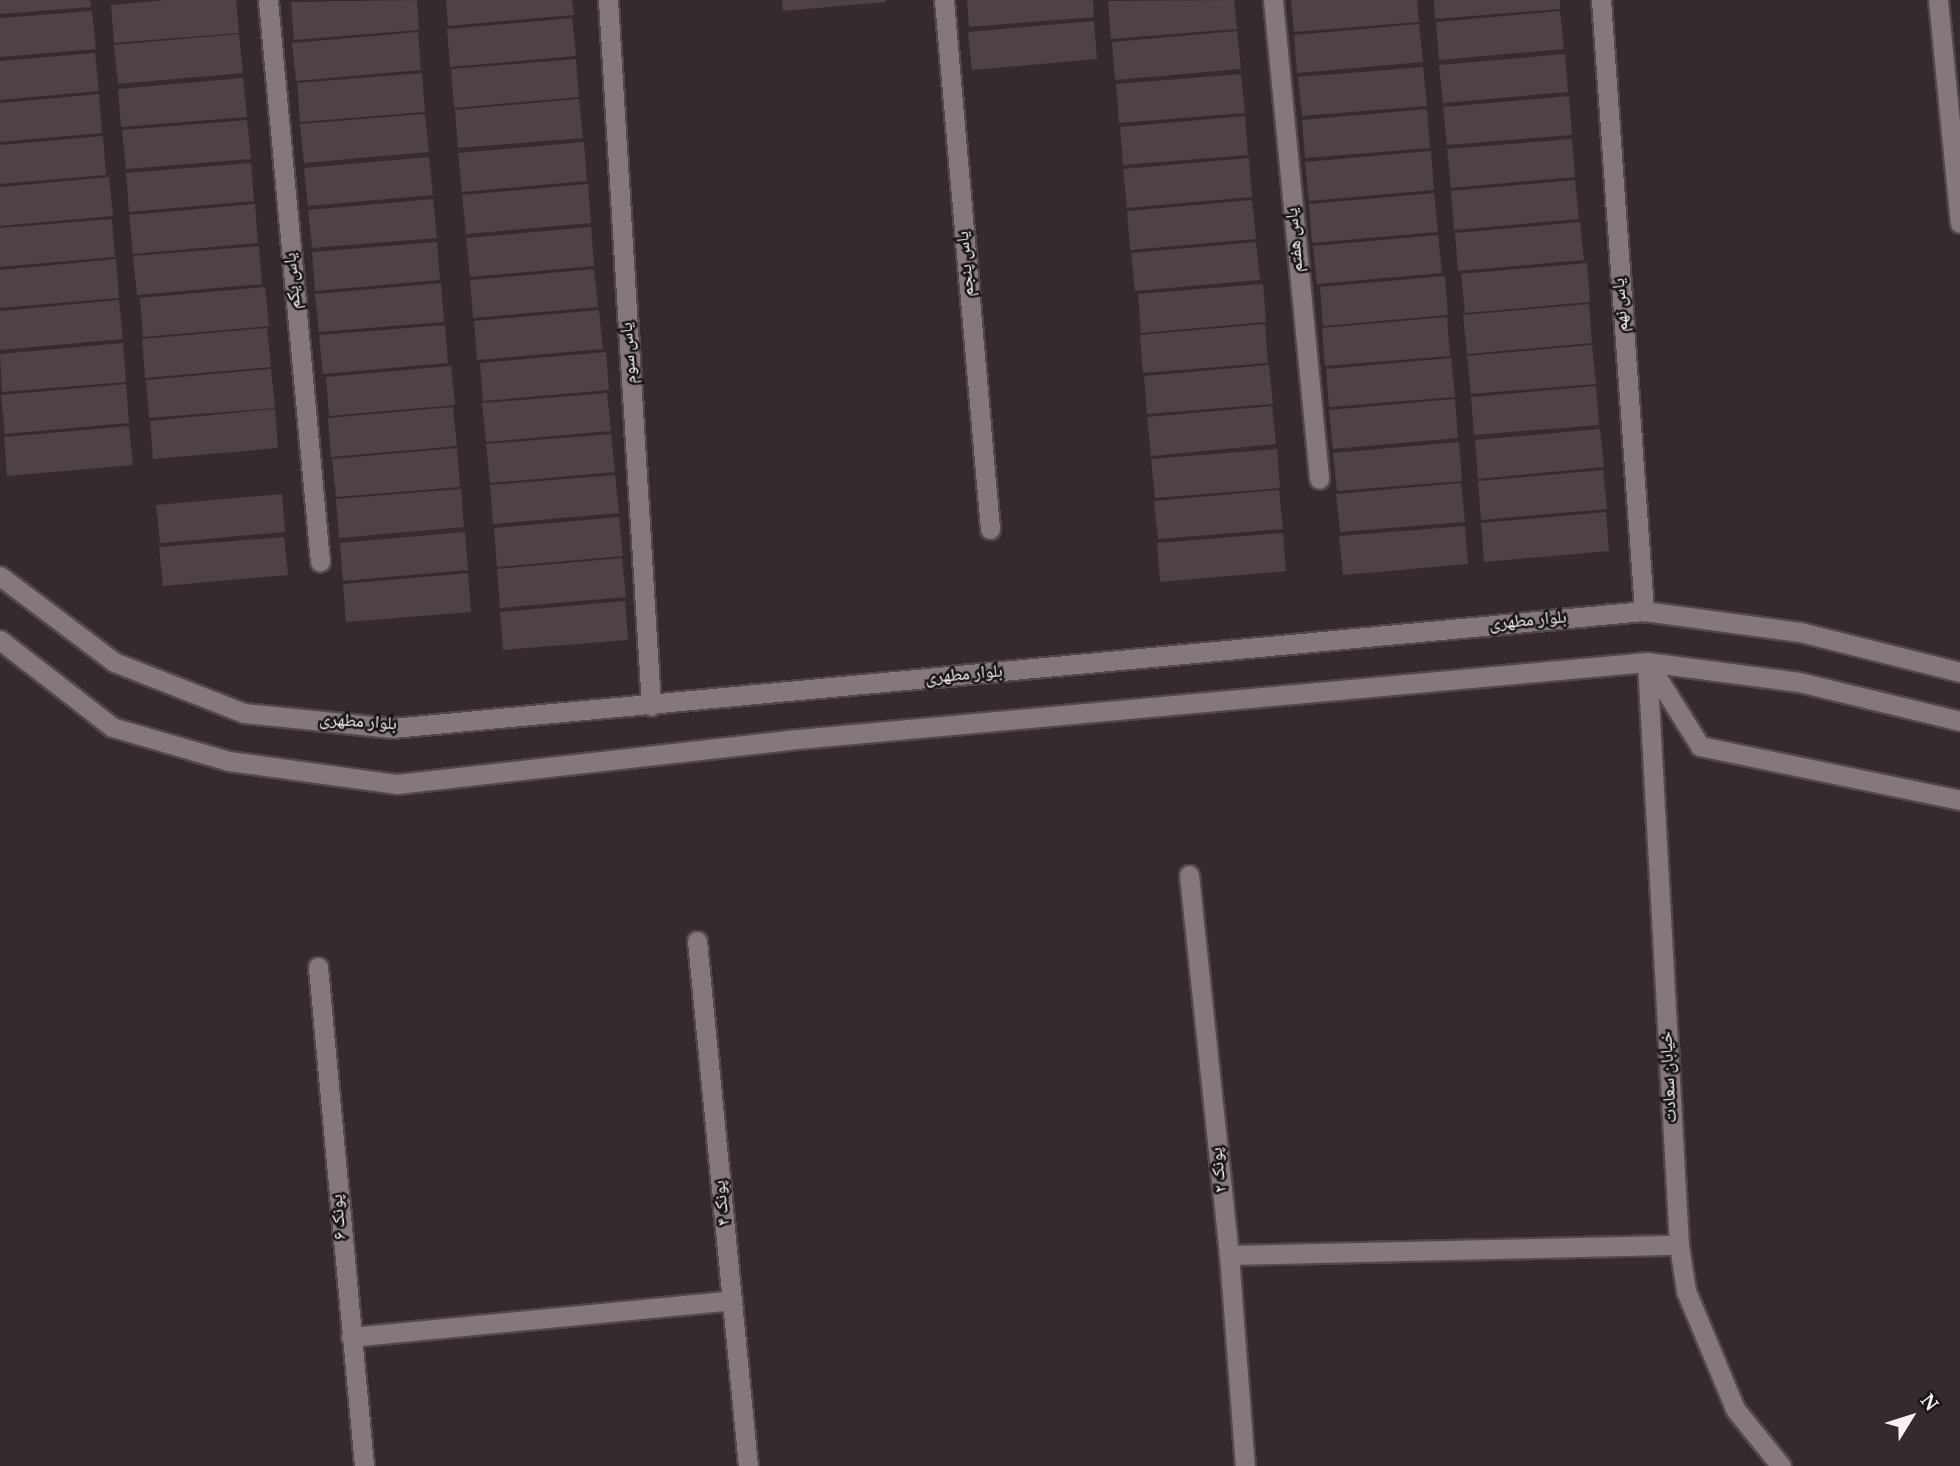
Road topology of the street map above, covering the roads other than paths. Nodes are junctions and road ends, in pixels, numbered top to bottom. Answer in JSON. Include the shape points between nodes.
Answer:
{"nodes":[{"id":1,"x":268,"y":0,"type":"edge"},
{"id":2,"x":608,"y":0,"type":"edge"},
{"id":3,"x":944,"y":0,"type":"edge"},
{"id":4,"x":1273,"y":0,"type":"edge"},
{"id":5,"x":1601,"y":0,"type":"edge"},
{"id":6,"x":1938,"y":0,"type":"edge"},
{"id":7,"x":1960,"y":223,"type":"edge"},
{"id":8,"x":1319,"y":479,"type":"dead end"},
{"id":9,"x":990,"y":529,"type":"dead end"},
{"id":10,"x":320,"y":562,"type":"dead end"},
{"id":11,"x":0,"y":576,"type":"edge"},
{"id":12,"x":1644,"y":611,"type":"junction"},
{"id":13,"x":0,"y":640,"type":"edge"},
{"id":14,"x":1647,"y":662,"type":"junction"},
{"id":15,"x":1960,"y":672,"type":"edge"},
{"id":16,"x":651,"y":706,"type":"junction"},
{"id":17,"x":1960,"y":722,"type":"edge"},
{"id":18,"x":1960,"y":800,"type":"edge"},
{"id":19,"x":1189,"y":875,"type":"dead end"},
{"id":20,"x":697,"y":941,"type":"dead end"},
{"id":21,"x":318,"y":967,"type":"dead end"},
{"id":22,"x":1679,"y":1245,"type":"junction"},
{"id":23,"x":1229,"y":1255,"type":"junction"},
{"id":24,"x":732,"y":1300,"type":"junction"},
{"id":25,"x":351,"y":1337,"type":"junction"},
{"id":26,"x":364,"y":1466,"type":"edge"},
{"id":27,"x":748,"y":1466,"type":"edge"},
{"id":28,"x":1245,"y":1466,"type":"edge"},
{"id":29,"x":1781,"y":1466,"type":"edge"}],
"edges":[{"from":1,"to":10,"type":"street","name":"یاس یکم"},
{"from":2,"to":16,"type":"street","name":"یاس سوم"},
{"from":3,"to":9,"type":"street","name":"یاس پنجم"},
{"from":4,"to":8,"type":"street","name":"یاس هفتم"},
{"from":5,"to":12,"type":"street","name":"یاس نهم"},
{"from":6,"to":7,"type":"street"},
{"from":11,"to":16,"type":"street","name":"بلوار مطهری","via":[[114,662],[244,713],[391,728]]},
{"from":12,"to":15,"type":"street","name":"بلوار مطهری","via":[[1800,632]]},
{"from":12,"to":16,"type":"street","name":"بلوار مطهری"},
{"from":13,"to":14,"type":"street","via":[[112,727],[229,761],[397,784],[787,740]]},
{"from":14,"to":17,"type":"street","via":[[1799,682]]},
{"from":14,"to":18,"type":"street","via":[[1700,746]]},
{"from":14,"to":22,"type":"street","name":"خیابان سعادت"},
{"from":19,"to":23,"type":"street","name":"پونک ۲"},
{"from":20,"to":24,"type":"street","name":"پونک ۴"},
{"from":21,"to":25,"type":"street","name":"پونک ۶"},
{"from":22,"to":23,"type":"street"},
{"from":22,"to":29,"type":"street","name":"خیابان سعادت","via":[[1686,1291],[1735,1409]]},
{"from":23,"to":28,"type":"street","name":"پونک ۲"},
{"from":24,"to":25,"type":"street"},
{"from":24,"to":27,"type":"street","name":"پونک ۴"},
{"from":25,"to":26,"type":"street","name":"پونک ۶"}]}
